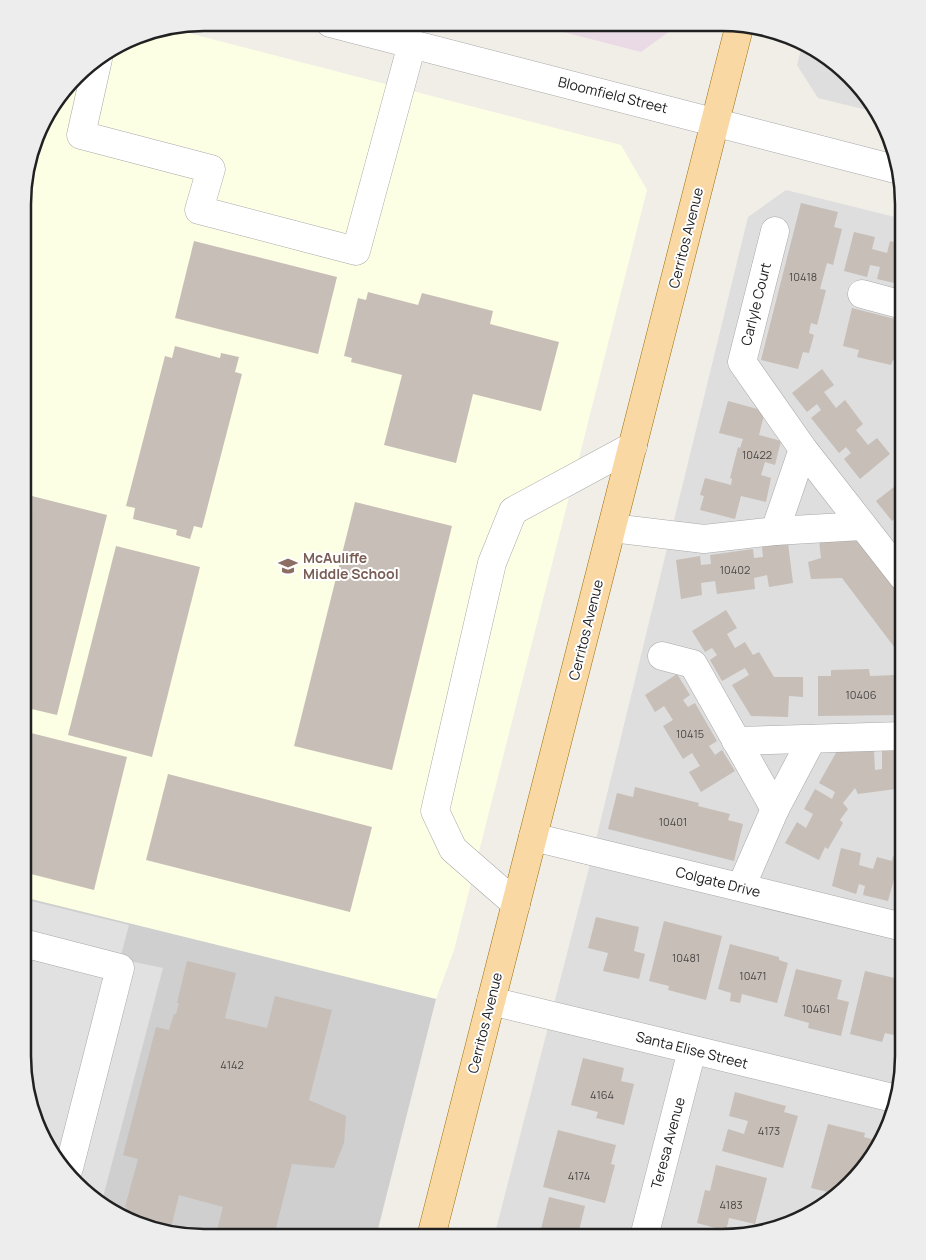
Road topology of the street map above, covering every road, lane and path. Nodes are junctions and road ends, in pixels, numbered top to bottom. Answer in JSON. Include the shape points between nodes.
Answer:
{"nodes":[{"id":1,"x":361,"y":31,"type":"edge"},
{"id":2,"x":738,"y":32,"type":"edge"},
{"id":3,"x":412,"y":44,"type":"junction"},
{"id":4,"x":96,"y":69,"type":"edge"},
{"id":5,"x":716,"y":121,"type":"junction"},
{"id":6,"x":890,"y":167,"type":"edge"},
{"id":7,"x":774,"y":230,"type":"dead end"},
{"id":8,"x":862,"y":294,"type":"dead end"},
{"id":9,"x":895,"y":303,"type":"edge"},
{"id":10,"x":633,"y":446,"type":"junction"},
{"id":11,"x":803,"y":448,"type":"junction"},
{"id":12,"x":862,"y":526,"type":"junction"},
{"id":13,"x":612,"y":528,"type":"junction"},
{"id":14,"x":775,"y":532,"type":"junction"},
{"id":15,"x":895,"y":567,"type":"edge"},
{"id":16,"x":662,"y":656,"type":"dead end"},
{"id":17,"x":894,"y":736,"type":"edge"},
{"id":18,"x":812,"y":739,"type":"junction"},
{"id":19,"x":736,"y":741,"type":"junction"},
{"id":20,"x":775,"y":809,"type":"junction"},
{"id":21,"x":533,"y":837,"type":"junction"},
{"id":22,"x":740,"y":887,"type":"junction"},
{"id":23,"x":516,"y":904,"type":"junction"},
{"id":24,"x":894,"y":926,"type":"edge"},
{"id":25,"x":31,"y":945,"type":"edge"},
{"id":26,"x":491,"y":1001,"type":"junction"},
{"id":27,"x":692,"y":1050,"type":"junction"},
{"id":28,"x":889,"y":1097,"type":"edge"},
{"id":29,"x":70,"y":1164,"type":"edge"},
{"id":30,"x":433,"y":1229,"type":"edge"},
{"id":31,"x":646,"y":1229,"type":"edge"}],
"edges":[{"from":1,"to":3,"type":"street","name":"Bloomfield Street"},
{"from":2,"to":5,"type":"main road","name":"Cerritos Avenue"},
{"from":3,"to":4,"type":"street","via":[[356,251],[198,210],[211,169],[81,135]]},
{"from":3,"to":5,"type":"street","name":"Bloomfield Street"},
{"from":5,"to":6,"type":"street","name":"Bloomfield Street"},
{"from":5,"to":10,"type":"main road","name":"Cerritos Avenue"},
{"from":7,"to":11,"type":"street","name":"Carlyle Court","via":[[742,362]]},
{"from":8,"to":9,"type":"street"},
{"from":10,"to":13,"type":"main road","name":"Cerritos Avenue"},
{"from":10,"to":23,"type":"street","via":[[513,511],[492,563],[435,811],[453,849]]},
{"from":11,"to":12,"type":"street","name":"Carlyle Court"},
{"from":11,"to":14,"type":"street"},
{"from":12,"to":14,"type":"street"},
{"from":12,"to":15,"type":"street","name":"Carlyle Court"},
{"from":13,"to":14,"type":"street","via":[[704,539]]},
{"from":13,"to":21,"type":"main road","name":"Cerritos Avenue"},
{"from":16,"to":19,"type":"street","via":[[693,664]]},
{"from":17,"to":18,"type":"street"},
{"from":18,"to":19,"type":"street"},
{"from":18,"to":20,"type":"street"},
{"from":19,"to":20,"type":"street"},
{"from":20,"to":22,"type":"street"},
{"from":21,"to":22,"type":"street","name":"Colgate Drive"},
{"from":21,"to":23,"type":"main road","name":"Cerritos Avenue"},
{"from":22,"to":24,"type":"street","name":"Colgate Drive"},
{"from":23,"to":26,"type":"main road","name":"Cerritos Avenue"},
{"from":25,"to":29,"type":"street","via":[[120,968]]},
{"from":26,"to":27,"type":"street","name":"Santa Elise Street"},
{"from":26,"to":30,"type":"main road","name":"Cerritos Avenue"},
{"from":27,"to":28,"type":"street","name":"Santa Elise Street"},
{"from":27,"to":31,"type":"street","name":"Teresa Avenue"}]}
